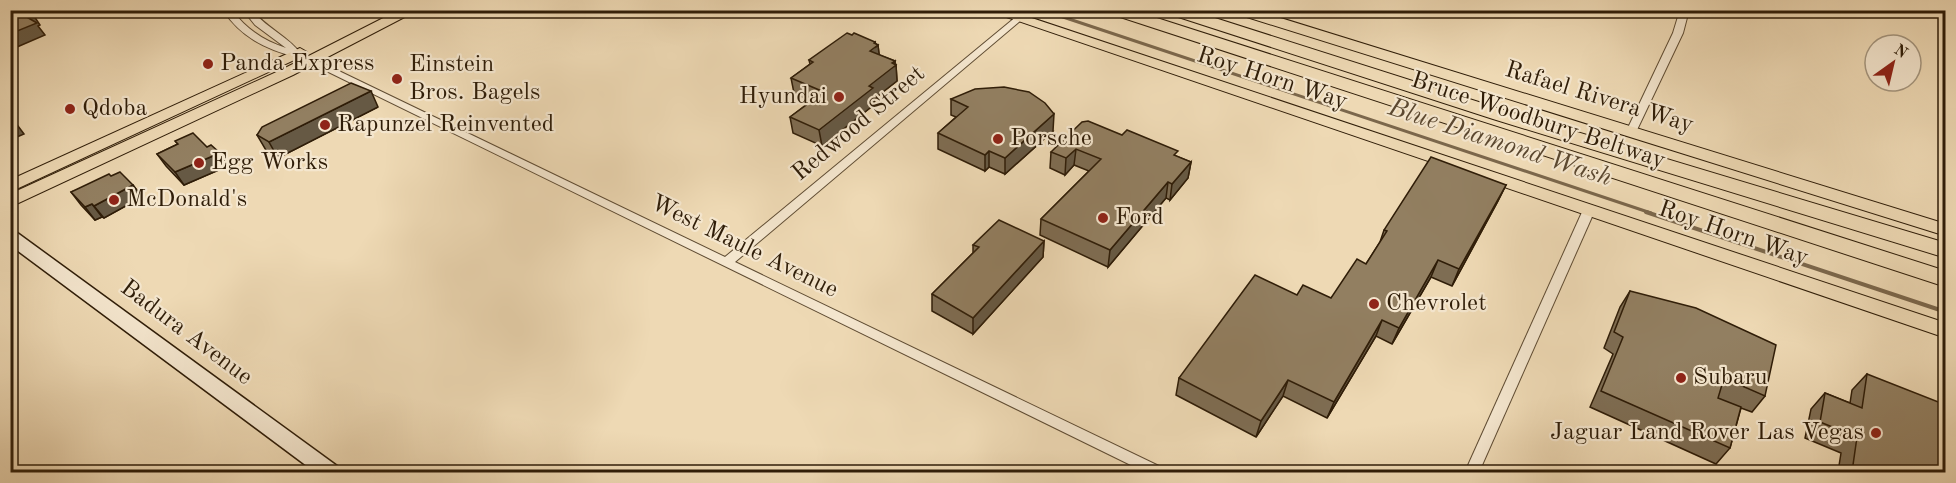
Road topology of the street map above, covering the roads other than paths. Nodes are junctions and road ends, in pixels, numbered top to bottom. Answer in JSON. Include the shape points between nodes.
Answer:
{"nodes":[{"id":1,"x":227,"y":10,"type":"edge"},
{"id":2,"x":247,"y":10,"type":"edge"},
{"id":3,"x":384,"y":10,"type":"edge"},
{"id":4,"x":411,"y":10,"type":"edge"},
{"id":5,"x":993,"y":10,"type":"edge"},
{"id":6,"x":1114,"y":10,"type":"edge"},
{"id":7,"x":1172,"y":10,"type":"edge"},
{"id":8,"x":1207,"y":10,"type":"edge"},
{"id":9,"x":1239,"y":10,"type":"edge"},
{"id":10,"x":1685,"y":10,"type":"edge"},
{"id":11,"x":1017,"y":19,"type":"junction"},
{"id":12,"x":357,"y":24,"type":"junction"},
{"id":13,"x":296,"y":54,"type":"junction"},
{"id":14,"x":311,"y":61,"type":"junction"},
{"id":15,"x":1338,"y":63,"type":"junction"},
{"id":16,"x":255,"y":87,"type":"junction"},
{"id":17,"x":1631,"y":132,"type":"junction"},
{"id":18,"x":10,"y":186,"type":"edge"},
{"id":19,"x":10,"y":201,"type":"edge"},
{"id":20,"x":1589,"y":210,"type":"junction"},
{"id":21,"x":1946,"y":230,"type":"edge"},
{"id":22,"x":10,"y":236,"type":"edge"},
{"id":23,"x":1946,"y":251,"type":"edge"},
{"id":24,"x":727,"y":262,"type":"junction"},
{"id":25,"x":1946,"y":279,"type":"edge"},
{"id":26,"x":1946,"y":331,"type":"edge"},
{"id":27,"x":330,"y":472,"type":"edge"},
{"id":28,"x":1158,"y":472,"type":"edge"},
{"id":29,"x":1472,"y":472,"type":"edge"}],
"edges":[{"from":1,"to":13,"type":"street","via":[[239,27],[254,37],[278,50]]},
{"from":2,"to":13,"type":"street","via":[[268,31],[290,44]]},
{"from":3,"to":12,"type":"main road"},
{"from":4,"to":14,"type":"main road"},
{"from":5,"to":11,"type":"main road","name":"Roy Horn Way"},
{"from":6,"to":25,"type":"highway","name":"Bruce Woodbury Beltway"},
{"from":7,"to":15,"type":"highway","name":"Bruce Woodbury Beltway"},
{"from":8,"to":15,"type":"highway"},
{"from":9,"to":17,"type":"main road","name":"Rafael Rivera Way"},
{"from":10,"to":17,"type":"street"},
{"from":11,"to":20,"type":"main road","name":"Roy Horn Way"},
{"from":11,"to":24,"type":"street","name":"Redwood Street"},
{"from":12,"to":13,"type":"main road"},
{"from":12,"to":14,"type":"main road","via":[[311,56]]},
{"from":13,"to":16,"type":"main road","via":[[300,56],[297,61]]},
{"from":13,"to":18,"type":"main road"},
{"from":14,"to":16,"type":"main road"},
{"from":14,"to":24,"type":"street","name":"West Maule Avenue"},
{"from":15,"to":23,"type":"highway","name":"Bruce Woodbury Beltway"},
{"from":16,"to":19,"type":"main road"},
{"from":17,"to":21,"type":"main road","name":"Rafael Rivera Way"},
{"from":20,"to":26,"type":"main road","name":"Roy Horn Way"},
{"from":20,"to":29,"type":"street"},
{"from":22,"to":27,"type":"main road","name":"Badura Avenue"},
{"from":24,"to":28,"type":"street","name":"West Maule Avenue"}]}
